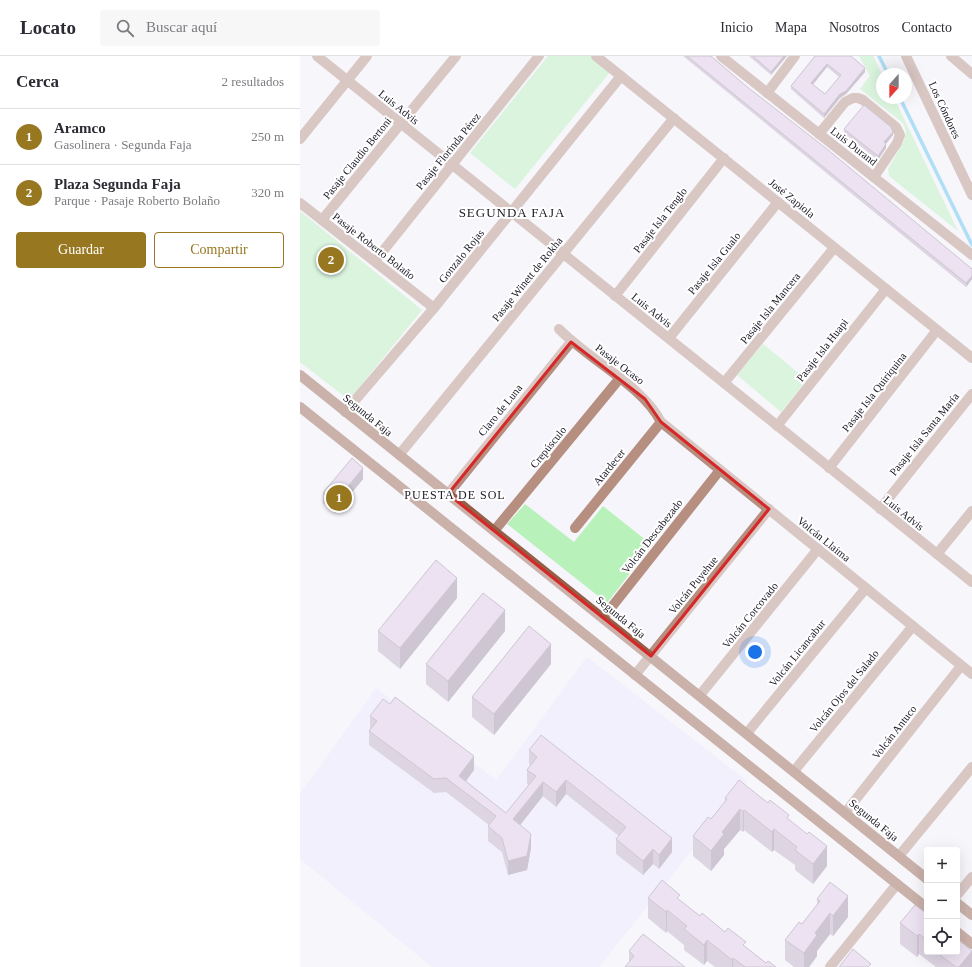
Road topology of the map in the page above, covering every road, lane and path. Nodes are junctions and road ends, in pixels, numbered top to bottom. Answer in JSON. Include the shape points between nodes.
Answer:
{"nodes":[{"id":1,"x":317,"y":56,"type":"edge"},
{"id":2,"x":367,"y":56,"type":"edge"},
{"id":3,"x":456,"y":56,"type":"edge"},
{"id":4,"x":540,"y":56,"type":"edge"},
{"id":5,"x":596,"y":56,"type":"edge"},
{"id":6,"x":721,"y":56,"type":"edge"},
{"id":7,"x":795,"y":56,"type":"edge"},
{"id":8,"x":906,"y":56,"type":"edge"},
{"id":9,"x":951,"y":56,"type":"edge"},
{"id":10,"x":972,"y":74,"type":"edge"},
{"id":11,"x":622,"y":76,"type":"junction"},
{"id":12,"x":347,"y":81,"type":"junction"},
{"id":13,"x":767,"y":93,"type":"junction"},
{"id":14,"x":674,"y":118,"type":"junction"},
{"id":15,"x":401,"y":124,"type":"junction"},
{"id":16,"x":819,"y":134,"type":"junction"},
{"id":17,"x":300,"y":139,"type":"edge"},
{"id":18,"x":724,"y":158,"type":"junction"},
{"id":19,"x":452,"y":165,"type":"junction"},
{"id":20,"x":874,"y":177,"type":"junction"},
{"id":21,"x":972,"y":196,"type":"edge"},
{"id":22,"x":300,"y":202,"type":"edge"},
{"id":23,"x":778,"y":202,"type":"junction"},
{"id":24,"x":512,"y":212,"type":"junction"},
{"id":25,"x":322,"y":220,"type":"junction"},
{"id":26,"x":834,"y":248,"type":"junction"},
{"id":27,"x":563,"y":254,"type":"junction"},
{"id":28,"x":972,"y":255,"type":"edge"},
{"id":29,"x":375,"y":261,"type":"junction"},
{"id":30,"x":886,"y":289,"type":"junction"},
{"id":31,"x":615,"y":296,"type":"junction"},
{"id":32,"x":434,"y":308,"type":"junction"},
{"id":33,"x":559,"y":329,"type":"dead end"},
{"id":34,"x":937,"y":330,"type":"junction"},
{"id":35,"x":669,"y":338,"type":"junction"},
{"id":36,"x":571,"y":342,"type":"junction"},
{"id":37,"x":972,"y":358,"type":"edge"},
{"id":38,"x":300,"y":375,"type":"edge"},
{"id":39,"x":620,"y":378,"type":"junction"},
{"id":40,"x":724,"y":383,"type":"junction"},
{"id":41,"x":972,"y":394,"type":"edge"},
{"id":42,"x":300,"y":407,"type":"edge"},
{"id":43,"x":345,"y":412,"type":"junction"},
{"id":44,"x":661,"y":422,"type":"junction"},
{"id":45,"x":777,"y":426,"type":"junction"},
{"id":46,"x":399,"y":455,"type":"junction"},
{"id":47,"x":829,"y":468,"type":"junction"},
{"id":48,"x":720,"y":470,"type":"junction"},
{"id":49,"x":448,"y":494,"type":"junction"},
{"id":50,"x":880,"y":508,"type":"junction"},
{"id":51,"x":769,"y":509,"type":"junction"},
{"id":52,"x":972,"y":511,"type":"edge"},
{"id":53,"x":575,"y":528,"type":"dead end"},
{"id":54,"x":494,"y":531,"type":"junction"},
{"id":55,"x":818,"y":549,"type":"junction"},
{"id":56,"x":937,"y":554,"type":"junction"},
{"id":57,"x":972,"y":582,"type":"edge"},
{"id":58,"x":866,"y":588,"type":"junction"},
{"id":59,"x":603,"y":618,"type":"junction"},
{"id":60,"x":912,"y":626,"type":"junction"},
{"id":61,"x":651,"y":656,"type":"junction"},
{"id":62,"x":962,"y":666,"type":"junction"},
{"id":63,"x":972,"y":674,"type":"edge"},
{"id":64,"x":635,"y":675,"type":"junction"},
{"id":65,"x":700,"y":696,"type":"junction"},
{"id":66,"x":747,"y":733,"type":"junction"},
{"id":67,"x":972,"y":768,"type":"edge"},
{"id":68,"x":794,"y":771,"type":"junction"},
{"id":69,"x":845,"y":813,"type":"junction"},
{"id":70,"x":899,"y":856,"type":"junction"},
{"id":71,"x":924,"y":877,"type":"edge"},
{"id":72,"x":972,"y":877,"type":"edge"},
{"id":73,"x":897,"y":884,"type":"junction"},
{"id":74,"x":960,"y":891,"type":"edge"},
{"id":75,"x":960,"y":905,"type":"edge"},
{"id":76,"x":924,"y":906,"type":"edge"},
{"id":77,"x":972,"y":915,"type":"edge"},
{"id":78,"x":960,"y":934,"type":"edge"},
{"id":79,"x":972,"y":944,"type":"edge"},
{"id":80,"x":830,"y":967,"type":"edge"}],
"edges":[{"from":1,"to":12,"type":"street","name":"Luis Advis"},
{"from":2,"to":12,"type":"street"},
{"from":3,"to":15,"type":"street","name":"Pasaje Claudio Bertoni"},
{"from":4,"to":19,"type":"street","name":"Pasaje Florinda Pérez"},
{"from":5,"to":11,"type":"street","name":"José Zapiola"},
{"from":6,"to":13,"type":"street","name":"Luis Durand"},
{"from":7,"to":13,"type":"street"},
{"from":8,"to":21,"type":"street","name":"Los Cóndores"},
{"from":9,"to":10,"type":"street"},
{"from":11,"to":14,"type":"street","name":"José Zapiola"},
{"from":11,"to":24,"type":"street","name":"Gonzalo Rojas"},
{"from":12,"to":15,"type":"street","name":"Luis Advis"},
{"from":12,"to":17,"type":"street"},
{"from":13,"to":16,"type":"street","name":"Luis Durand"},
{"from":14,"to":18,"type":"street","name":"José Zapiola"},
{"from":14,"to":27,"type":"street","name":"Pasaje Winett de Rokha"},
{"from":15,"to":19,"type":"street","name":"Luis Advis"},
{"from":15,"to":25,"type":"street","name":"Pasaje Claudio Bertoni"},
{"from":16,"to":20,"type":"street","name":"Luis Durand"},
{"from":16,"to":20,"type":"street","via":[[845,102],[853,98],[863,100],[896,127],[900,135]]},
{"from":18,"to":23,"type":"street","name":"José Zapiola"},
{"from":18,"to":31,"type":"street","name":"Pasaje Isla Tenglo"},
{"from":19,"to":24,"type":"street","name":"Luis Advis"},
{"from":19,"to":29,"type":"street","name":"Pasaje Florinda Pérez"},
{"from":20,"to":28,"type":"street","name":"Luis Durand"},
{"from":22,"to":25,"type":"street","name":"Pasaje Roberto Bolaño"},
{"from":23,"to":26,"type":"street","name":"José Zapiola"},
{"from":23,"to":35,"type":"street","name":"Pasaje Isla Gualo"},
{"from":24,"to":27,"type":"street","name":"Luis Advis"},
{"from":24,"to":32,"type":"street","name":"Gonzalo Rojas"},
{"from":25,"to":29,"type":"street","name":"Pasaje Roberto Bolaño"},
{"from":26,"to":30,"type":"street","name":"José Zapiola"},
{"from":26,"to":40,"type":"street","name":"Pasaje Isla Mancera"},
{"from":27,"to":31,"type":"street","name":"Luis Advis"},
{"from":27,"to":46,"type":"street","name":"Pasaje Winett de Rokha"},
{"from":29,"to":32,"type":"street","name":"Pasaje Roberto Bolaño"},
{"from":30,"to":34,"type":"street","name":"José Zapiola"},
{"from":30,"to":45,"type":"street","name":"Pasaje Isla Huapi"},
{"from":31,"to":35,"type":"street","name":"Luis Advis"},
{"from":32,"to":43,"type":"street","name":"Gonzalo Rojas"},
{"from":33,"to":36,"type":"street","name":"Pasaje Ocaso"},
{"from":34,"to":37,"type":"street","name":"José Zapiola"},
{"from":34,"to":47,"type":"street","name":"Pasaje Isla Quiriquina"},
{"from":35,"to":40,"type":"street","name":"Luis Advis"},
{"from":36,"to":39,"type":"street","name":"Pasaje Ocaso"},
{"from":36,"to":49,"type":"street","name":"Claro de Luna"},
{"from":38,"to":43,"type":"main road","name":"Segunda Faja"},
{"from":39,"to":44,"type":"street","name":"Pasaje Ocaso","via":[[645,399]]},
{"from":39,"to":54,"type":"street","name":"Crepúsculo"},
{"from":40,"to":45,"type":"street","name":"Luis Advis"},
{"from":41,"to":50,"type":"street","name":"Pasaje Isla Santa María"},
{"from":42,"to":64,"type":"main road"},
{"from":43,"to":46,"type":"main road","name":"Segunda Faja"},
{"from":44,"to":48,"type":"street","name":"Volcán Llaima"},
{"from":44,"to":53,"type":"street","name":"Atardecer"},
{"from":45,"to":47,"type":"street","name":"Luis Advis"},
{"from":46,"to":49,"type":"main road","name":"Segunda Faja"},
{"from":47,"to":50,"type":"street","name":"Luis Advis"},
{"from":48,"to":51,"type":"street","name":"Volcán Llaima"},
{"from":48,"to":59,"type":"street","name":"Volcán Descabezado"},
{"from":49,"to":54,"type":"main road","name":"Segunda Faja"},
{"from":50,"to":56,"type":"street","name":"Luis Advis"},
{"from":51,"to":55,"type":"street","name":"Volcán Llaima"},
{"from":51,"to":61,"type":"street","name":"Volcán Puyehue"},
{"from":52,"to":56,"type":"street"},
{"from":54,"to":59,"type":"main road","name":"Segunda Faja"},
{"from":55,"to":58,"type":"street","name":"Volcán Llaima"},
{"from":55,"to":65,"type":"street","name":"Volcán Corcovado"},
{"from":56,"to":57,"type":"street","name":"Luis Advis"},
{"from":58,"to":60,"type":"street","name":"Volcán Llaima"},
{"from":58,"to":66,"type":"street","name":"Volcán Licancabur"},
{"from":59,"to":61,"type":"main road","name":"Segunda Faja"},
{"from":60,"to":62,"type":"street","name":"Volcán Llaima"},
{"from":60,"to":68,"type":"street","name":"Volcán Ojos del Salado"},
{"from":61,"to":64,"type":"street","name":"Volcán Puyehue"},
{"from":61,"to":65,"type":"main road","name":"Segunda Faja"},
{"from":62,"to":63,"type":"street","name":"Volcán Llaima"},
{"from":62,"to":69,"type":"street","name":"Volcán Antuco"},
{"from":64,"to":73,"type":"main road"},
{"from":65,"to":66,"type":"main road","name":"Segunda Faja"},
{"from":66,"to":68,"type":"main road","name":"Segunda Faja"},
{"from":67,"to":70,"type":"street"},
{"from":68,"to":69,"type":"main road","name":"Segunda Faja"},
{"from":69,"to":70,"type":"main road","name":"Segunda Faja"},
{"from":70,"to":71,"type":"main road","name":"Segunda Faja"},
{"from":72,"to":74,"type":"street"},
{"from":73,"to":76,"type":"main road"},
{"from":73,"to":80,"type":"street"},
{"from":75,"to":77,"type":"main road"},
{"from":78,"to":79,"type":"main road"}]}
